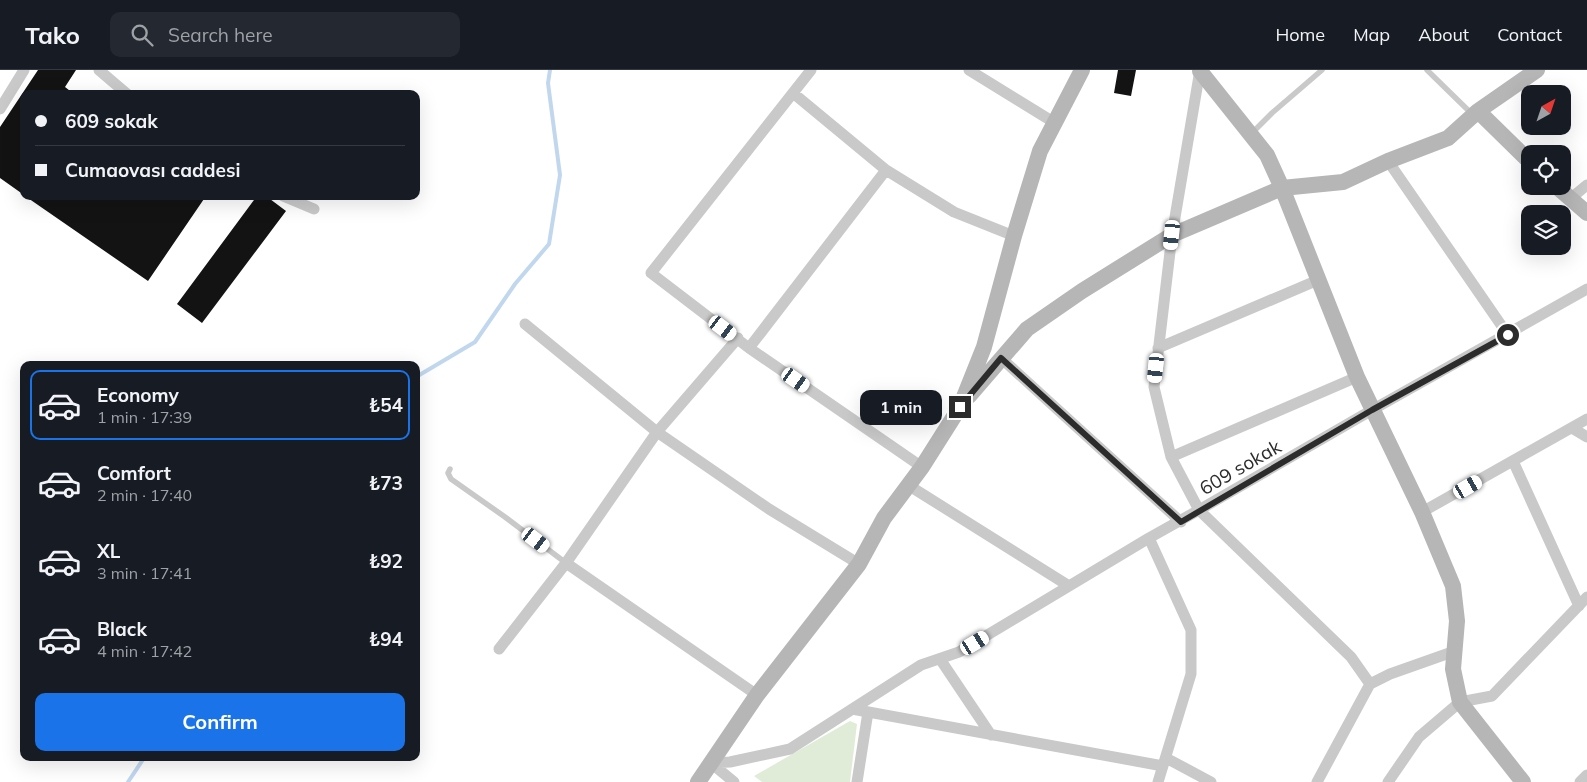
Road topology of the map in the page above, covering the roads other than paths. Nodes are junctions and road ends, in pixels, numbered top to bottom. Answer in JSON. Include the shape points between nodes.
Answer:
{"nodes":[{"id":1,"x":24,"y":70,"type":"edge"},
{"id":2,"x":98,"y":70,"type":"edge"},
{"id":3,"x":811,"y":70,"type":"edge"},
{"id":4,"x":969,"y":70,"type":"edge"},
{"id":5,"x":1082,"y":70,"type":"edge"},
{"id":6,"x":1200,"y":70,"type":"edge"},
{"id":7,"x":1322,"y":70,"type":"edge"},
{"id":8,"x":1427,"y":70,"type":"edge"},
{"id":9,"x":1537,"y":70,"type":"edge"},
{"id":10,"x":123,"y":90,"type":"edge"},
{"id":11,"x":793,"y":93,"type":"junction"},
{"id":12,"x":0,"y":108,"type":"edge"},
{"id":13,"x":1476,"y":114,"type":"junction"},
{"id":14,"x":1055,"y":123,"type":"junction"},
{"id":15,"x":1250,"y":135,"type":"junction"},
{"id":16,"x":1521,"y":154,"type":"edge"},
{"id":17,"x":1388,"y":161,"type":"junction"},
{"id":18,"x":886,"y":170,"type":"junction"},
{"id":19,"x":1587,"y":185,"type":"edge"},
{"id":20,"x":1282,"y":188,"type":"junction"},
{"id":21,"x":1566,"y":195,"type":"edge"},
{"id":22,"x":1570,"y":199,"type":"junction"},
{"id":23,"x":293,"y":200,"type":"edge"},
{"id":24,"x":314,"y":209,"type":"dead end"},
{"id":25,"x":1587,"y":213,"type":"edge"},
{"id":26,"x":1172,"y":235,"type":"junction"},
{"id":27,"x":1014,"y":236,"type":"junction"},
{"id":28,"x":1318,"y":280,"type":"junction"},
{"id":29,"x":1587,"y":289,"type":"edge"},
{"id":30,"x":525,"y":324,"type":"dead end"},
{"id":31,"x":1508,"y":335,"type":"junction"},
{"id":32,"x":738,"y":338,"type":"junction"},
{"id":33,"x":749,"y":348,"type":"junction"},
{"id":34,"x":1158,"y":348,"type":"junction"},
{"id":35,"x":1001,"y":358,"type":"junction"},
{"id":36,"x":1358,"y":377,"type":"junction"},
{"id":37,"x":960,"y":407,"type":"junction"},
{"id":38,"x":1372,"y":410,"type":"junction"},
{"id":39,"x":1587,"y":419,"type":"edge"},
{"id":40,"x":1572,"y":428,"type":"junction"},
{"id":41,"x":657,"y":432,"type":"junction"},
{"id":42,"x":1587,"y":437,"type":"edge"},
{"id":43,"x":1171,"y":458,"type":"junction"},
{"id":44,"x":1513,"y":461,"type":"junction"},
{"id":45,"x":922,"y":467,"type":"junction"},
{"id":46,"x":450,"y":469,"type":"dead end"},
{"id":47,"x":908,"y":485,"type":"junction"},
{"id":48,"x":1199,"y":510,"type":"junction"},
{"id":49,"x":1422,"y":512,"type":"junction"},
{"id":50,"x":1181,"y":522,"type":"junction"},
{"id":51,"x":1149,"y":538,"type":"junction"},
{"id":52,"x":566,"y":563,"type":"junction"},
{"id":53,"x":860,"y":564,"type":"junction"},
{"id":54,"x":1069,"y":586,"type":"junction"},
{"id":55,"x":1587,"y":597,"type":"edge"},
{"id":56,"x":1579,"y":606,"type":"junction"},
{"id":57,"x":500,"y":649,"type":"dead end"},
{"id":58,"x":1455,"y":651,"type":"junction"},
{"id":59,"x":940,"y":659,"type":"junction"},
{"id":60,"x":1370,"y":684,"type":"junction"},
{"id":61,"x":757,"y":695,"type":"junction"},
{"id":62,"x":1460,"y":702,"type":"junction"},
{"id":63,"x":852,"y":709,"type":"junction"},
{"id":64,"x":868,"y":712,"type":"junction"},
{"id":65,"x":991,"y":734,"type":"junction"},
{"id":66,"x":1164,"y":762,"type":"junction"},
{"id":67,"x":711,"y":763,"type":"junction"},
{"id":68,"x":1587,"y":775,"type":"edge"},
{"id":69,"x":698,"y":782,"type":"edge"},
{"id":70,"x":734,"y":782,"type":"edge"},
{"id":71,"x":857,"y":782,"type":"edge"},
{"id":72,"x":1158,"y":782,"type":"edge"},
{"id":73,"x":1211,"y":782,"type":"edge"},
{"id":74,"x":1317,"y":782,"type":"edge"},
{"id":75,"x":1388,"y":782,"type":"edge"},
{"id":76,"x":1522,"y":782,"type":"edge"},
{"id":77,"x":1580,"y":782,"type":"edge"}],
"edges":[{"from":1,"to":12,"type":"street"},
{"from":2,"to":10,"type":"street"},
{"from":3,"to":11,"type":"street"},
{"from":4,"to":14,"type":"street"},
{"from":5,"to":14,"type":"main road"},
{"from":6,"to":15,"type":"main road"},
{"from":6,"to":26,"type":"street","name":"609 sokak"},
{"from":7,"to":15,"type":"lane"},
{"from":8,"to":13,"type":"lane"},
{"from":9,"to":13,"type":"main road"},
{"from":11,"to":18,"type":"street"},
{"from":11,"to":32,"type":"street","via":[[651,273]]},
{"from":13,"to":16,"type":"main road"},
{"from":13,"to":17,"type":"main road","via":[[1448,138]]},
{"from":14,"to":27,"type":"main road","via":[[1040,151]]},
{"from":15,"to":20,"type":"main road","via":[[1267,155]]},
{"from":17,"to":20,"type":"main road","via":[[1343,182]]},
{"from":17,"to":31,"type":"street"},
{"from":18,"to":27,"type":"street","via":[[954,212]]},
{"from":18,"to":33,"type":"street"},
{"from":19,"to":22,"type":"street"},
{"from":20,"to":26,"type":"main road"},
{"from":20,"to":28,"type":"main road"},
{"from":21,"to":22,"type":"main road"},
{"from":22,"to":25,"type":"main road"},
{"from":23,"to":24,"type":"street"},
{"from":26,"to":34,"type":"street","name":"609 sokak"},
{"from":26,"to":35,"type":"main road","via":[[1027,329]]},
{"from":27,"to":37,"type":"main road","via":[[984,347]]},
{"from":28,"to":34,"type":"street"},
{"from":28,"to":36,"type":"main road"},
{"from":29,"to":31,"type":"street","name":"609 sokak"},
{"from":30,"to":41,"type":"street"},
{"from":31,"to":38,"type":"street","name":"609 sokak"},
{"from":32,"to":33,"type":"street"},
{"from":32,"to":41,"type":"street"},
{"from":33,"to":45,"type":"street"},
{"from":34,"to":43,"type":"street","name":"609 sokak","via":[[1154,387]]},
{"from":35,"to":37,"type":"main road"},
{"from":35,"to":50,"type":"street"},
{"from":36,"to":38,"type":"main road"},
{"from":36,"to":43,"type":"street"},
{"from":37,"to":45,"type":"main road"},
{"from":38,"to":48,"type":"street","name":"609 sokak"},
{"from":38,"to":49,"type":"main road"},
{"from":39,"to":40,"type":"street"},
{"from":40,"to":42,"type":"street"},
{"from":40,"to":44,"type":"street"},
{"from":41,"to":52,"type":"street"},
{"from":41,"to":53,"type":"street","via":[[769,509]]},
{"from":43,"to":48,"type":"street","name":"609 sokak"},
{"from":44,"to":49,"type":"street"},
{"from":44,"to":56,"type":"street"},
{"from":45,"to":47,"type":"main road"},
{"from":46,"to":52,"type":"lane","via":[[451,479]]},
{"from":47,"to":53,"type":"main road","via":[[884,518]]},
{"from":47,"to":54,"type":"street"},
{"from":48,"to":50,"type":"street"},
{"from":48,"to":60,"type":"street","via":[[1351,658]]},
{"from":49,"to":58,"type":"main road","via":[[1453,586],[1457,621]]},
{"from":50,"to":51,"type":"street"},
{"from":51,"to":54,"type":"street"},
{"from":51,"to":66,"type":"street","via":[[1191,630],[1191,674]]},
{"from":52,"to":57,"type":"street"},
{"from":52,"to":61,"type":"street"},
{"from":53,"to":61,"type":"main road"},
{"from":54,"to":59,"type":"street","via":[[959,652]]},
{"from":55,"to":56,"type":"street"},
{"from":56,"to":62,"type":"street","via":[[1492,696]]},
{"from":58,"to":60,"type":"street"},
{"from":58,"to":62,"type":"main road","via":[[1453,669]]},
{"from":59,"to":63,"type":"street","via":[[921,665]]},
{"from":59,"to":65,"type":"street"},
{"from":60,"to":74,"type":"street"},
{"from":61,"to":67,"type":"main road"},
{"from":62,"to":75,"type":"street","via":[[1419,737]]},
{"from":62,"to":76,"type":"main road"},
{"from":63,"to":64,"type":"street"},
{"from":63,"to":67,"type":"street","via":[[790,749]]},
{"from":64,"to":65,"type":"street"},
{"from":64,"to":71,"type":"street"},
{"from":65,"to":66,"type":"street"},
{"from":66,"to":72,"type":"street"},
{"from":66,"to":73,"type":"street"},
{"from":67,"to":69,"type":"main road"},
{"from":67,"to":70,"type":"street"},
{"from":68,"to":77,"type":"street"}]}
